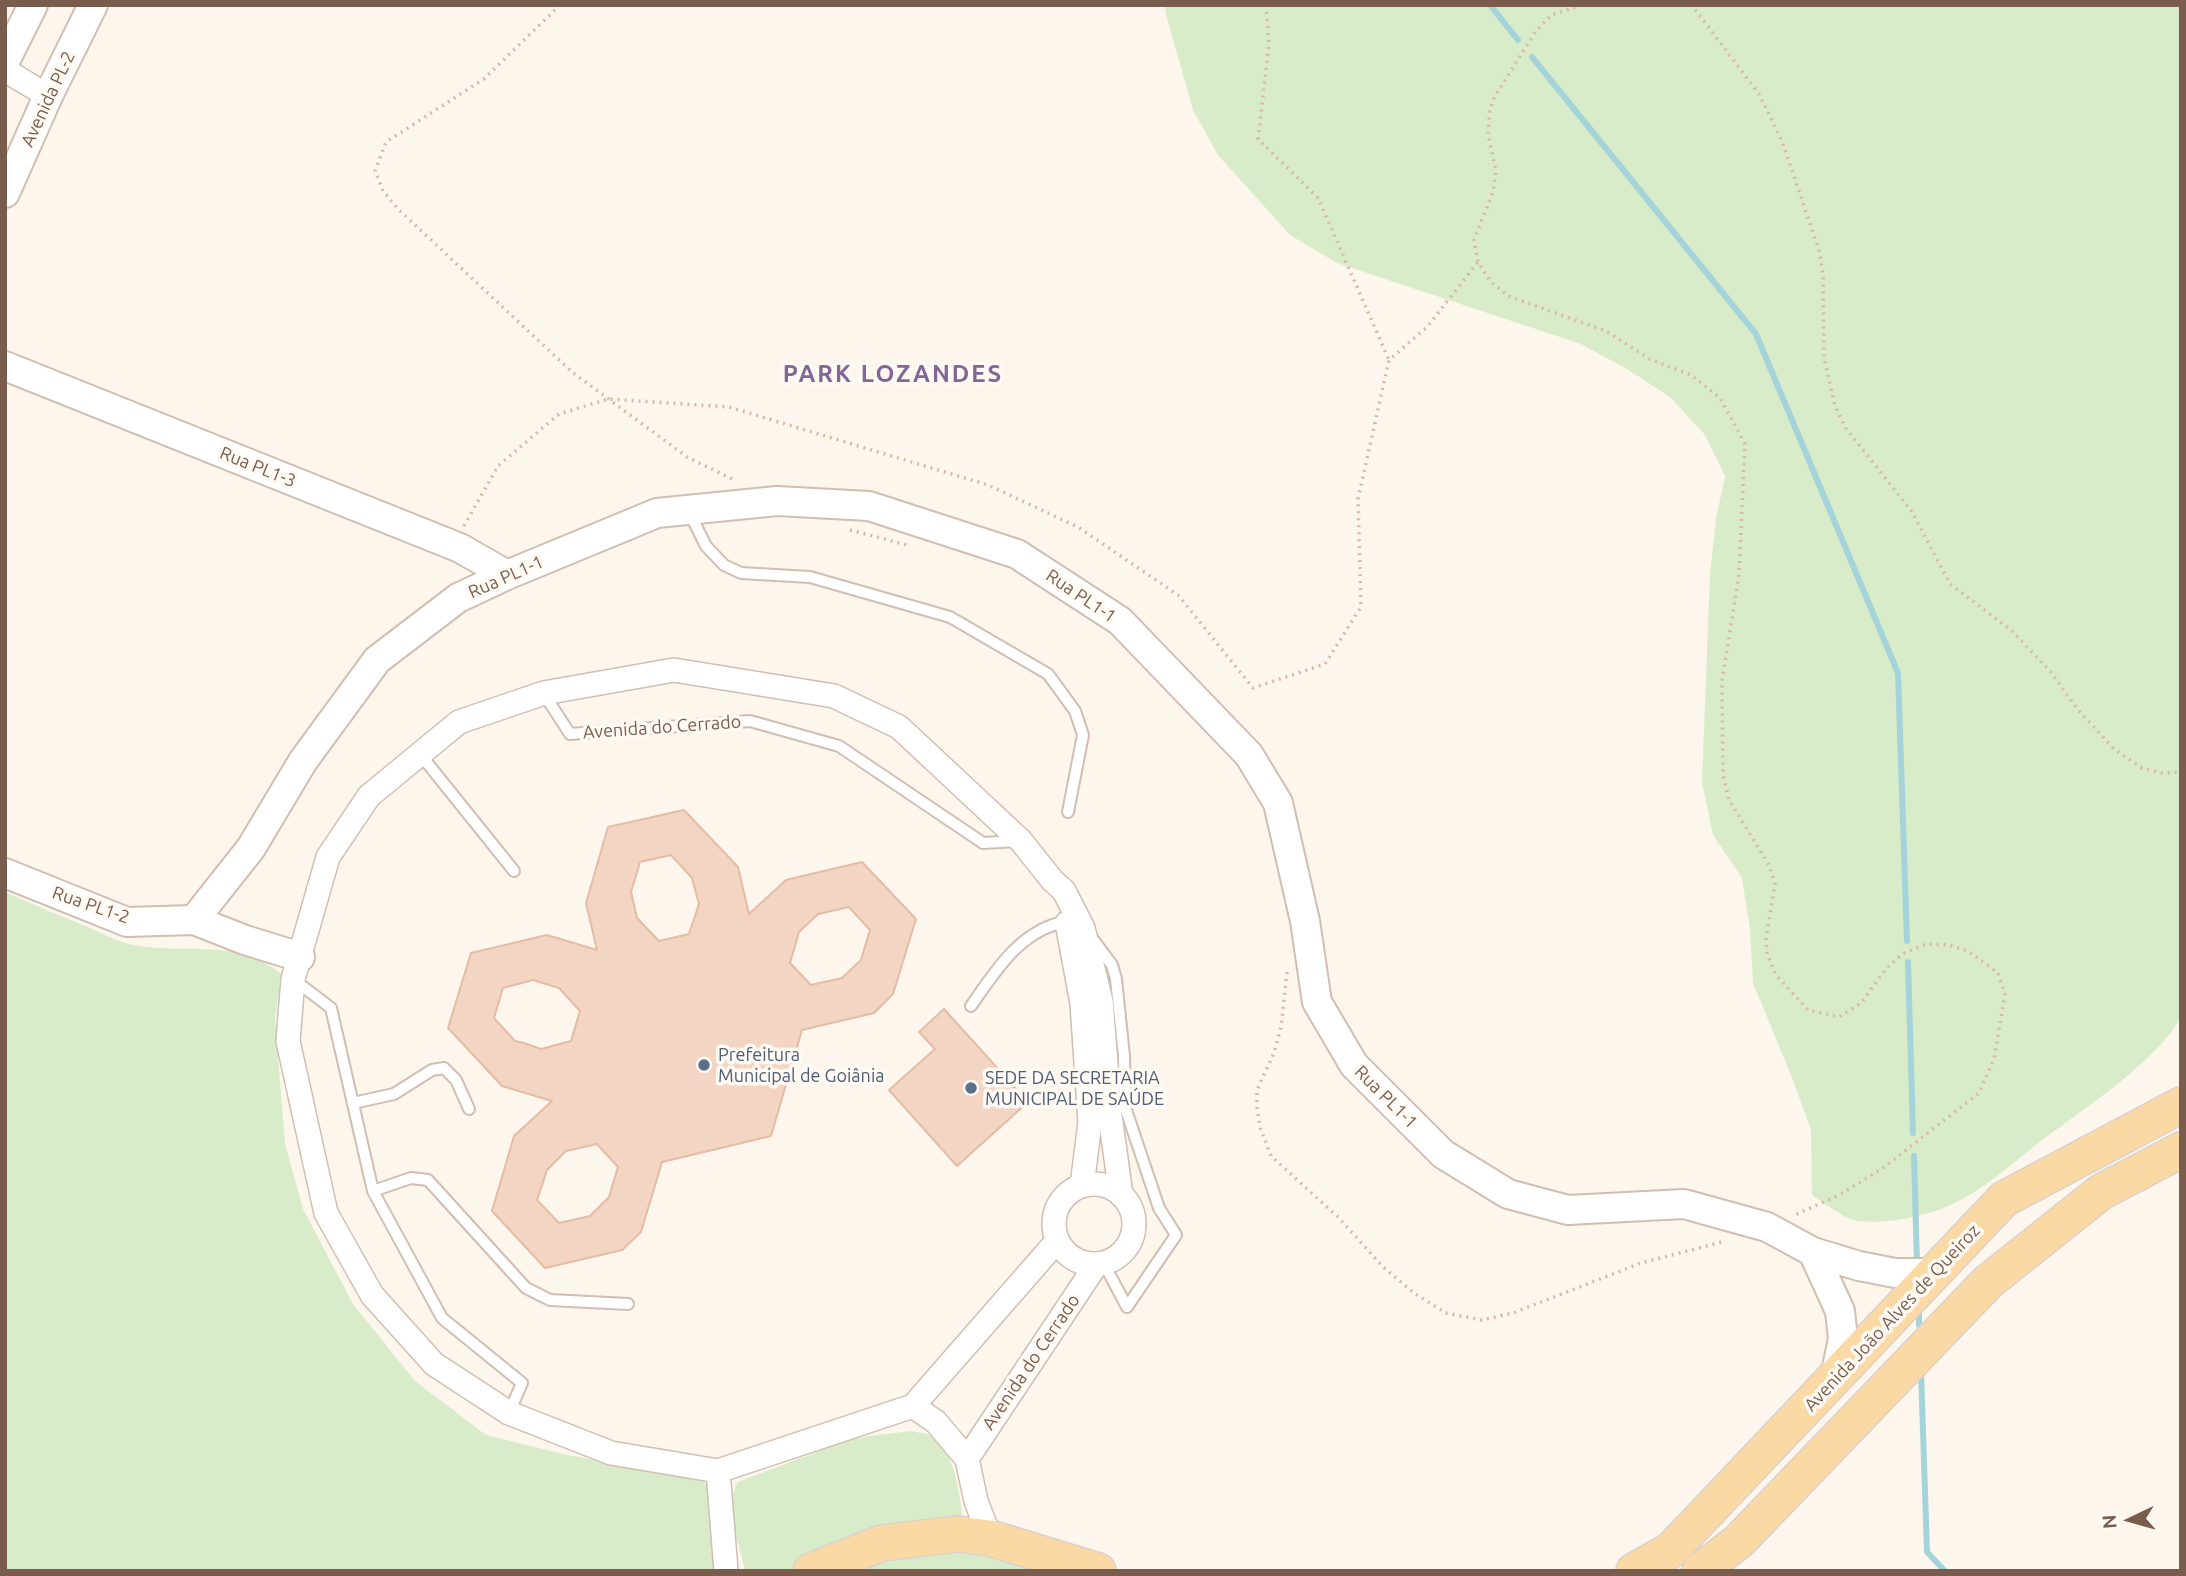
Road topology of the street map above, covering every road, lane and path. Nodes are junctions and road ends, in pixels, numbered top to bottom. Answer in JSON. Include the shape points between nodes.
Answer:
{"nodes":[{"id":1,"x":33,"y":5,"type":"edge"},
{"id":2,"x":93,"y":5,"type":"edge"},
{"id":3,"x":560,"y":5,"type":"edge"},
{"id":4,"x":1266,"y":5,"type":"edge"},
{"id":5,"x":1582,"y":5,"type":"edge"},
{"id":6,"x":1690,"y":5,"type":"edge"},
{"id":7,"x":5,"y":61,"type":"edge"},
{"id":8,"x":5,"y":70,"type":"edge"},
{"id":9,"x":48,"y":96,"type":"junction"},
{"id":10,"x":5,"y":193,"type":"edge"},
{"id":11,"x":1478,"y":262,"type":"junction"},
{"id":12,"x":1389,"y":360,"type":"junction"},
{"id":13,"x":5,"y":366,"type":"edge"},
{"id":14,"x":608,"y":399,"type":"junction"},
{"id":15,"x":777,"y":501,"type":"junction"},
{"id":16,"x":689,"y":510,"type":"junction"},
{"id":17,"x":848,"y":530,"type":"dead end"},
{"id":18,"x":452,"y":545,"type":"junction"},
{"id":19,"x":908,"y":545,"type":"dead end"},
{"id":20,"x":507,"y":575,"type":"junction"},
{"id":21,"x":544,"y":693,"type":"junction"},
{"id":22,"x":420,"y":754,"type":"junction"},
{"id":23,"x":2181,"y":772,"type":"edge"},
{"id":24,"x":1068,"y":812,"type":"dead end"},
{"id":25,"x":1021,"y":841,"type":"junction"},
{"id":26,"x":514,"y":871,"type":"dead end"},
{"id":27,"x":5,"y":873,"type":"edge"},
{"id":28,"x":194,"y":920,"type":"junction"},
{"id":29,"x":1075,"y":924,"type":"junction"},
{"id":30,"x":1288,"y":967,"type":"dead end"},
{"id":31,"x":296,"y":968,"type":"junction"},
{"id":32,"x":971,"y":1006,"type":"dead end"},
{"id":33,"x":353,"y":1103,"type":"junction"},
{"id":34,"x":2181,"y":1105,"type":"edge"},
{"id":35,"x":469,"y":1109,"type":"dead end"},
{"id":36,"x":1108,"y":1114,"type":"junction"},
{"id":37,"x":2181,"y":1150,"type":"edge"},
{"id":38,"x":1082,"y":1186,"type":"junction"},
{"id":39,"x":373,"y":1191,"type":"junction"},
{"id":40,"x":1121,"y":1195,"type":"junction"},
{"id":41,"x":1767,"y":1227,"type":"junction"},
{"id":42,"x":1057,"y":1241,"type":"junction"},
{"id":43,"x":1813,"y":1252,"type":"junction"},
{"id":44,"x":1100,"y":1264,"type":"junction"},
{"id":45,"x":1934,"y":1273,"type":"junction"},
{"id":46,"x":628,"y":1304,"type":"dead end"},
{"id":47,"x":1835,"y":1377,"type":"junction"},
{"id":48,"x":914,"y":1406,"type":"junction"},
{"id":49,"x":509,"y":1413,"type":"junction"},
{"id":50,"x":967,"y":1459,"type":"junction"},
{"id":51,"x":718,"y":1471,"type":"junction"},
{"id":52,"x":990,"y":1538,"type":"junction"},
{"id":53,"x":726,"y":1571,"type":"edge"},
{"id":54,"x":811,"y":1571,"type":"edge"},
{"id":55,"x":1098,"y":1571,"type":"edge"},
{"id":56,"x":1634,"y":1571,"type":"edge"},
{"id":57,"x":1700,"y":1571,"type":"edge"}],
"edges":[{"from":1,"to":7,"type":"street"},
{"from":2,"to":9,"type":"street","name":"Avenida PL-2"},
{"from":3,"to":14,"type":"path","via":[[484,79],[386,142],[374,171],[398,209],[572,372]]},
{"from":4,"to":12,"type":"path","via":[[1269,44],[1258,139],[1318,198]]},
{"from":5,"to":11,"type":"path","via":[[1551,15],[1495,96],[1488,134],[1496,171],[1493,192],[1474,240]]},
{"from":6,"to":23,"type":"path","via":[[1759,94],[1782,141],[1819,250],[1824,358],[1835,406],[1845,426],[1912,512],[1950,584],[2019,638],[2113,749],[2142,768]]},
{"from":8,"to":9,"type":"street"},
{"from":9,"to":10,"type":"street","name":"Avenida PL-2"},
{"from":11,"to":12,"type":"path","via":[[1427,327]]},
{"from":11,"to":41,"type":"path","via":[[1490,281],[1508,296],[1606,331],[1650,359],[1691,375],[1720,398],[1745,444],[1739,575],[1723,681],[1723,775],[1729,800],[1769,865],[1774,884],[1767,954],[1776,975],[1808,1010],[1839,1017],[1861,1003],[1902,954],[1926,944],[1948,945],[1968,951],[1998,973],[2005,994],[1994,1059],[1979,1093],[1883,1168],[1841,1194]]},
{"from":12,"to":14,"type":"path","via":[[1358,499],[1361,607],[1325,664],[1253,688],[1178,595],[1078,527],[988,485],[729,407]]},
{"from":13,"to":18,"type":"street","name":"Rua PL1-3"},
{"from":14,"to":15,"type":"path","via":[[687,457]]},
{"from":14,"to":18,"type":"path","via":[[559,414],[498,466]]},
{"from":15,"to":16,"type":"street","name":"Rua PL1-1"},
{"from":15,"to":41,"type":"street","name":"Rua PL1-1","via":[[869,506],[1017,554],[1120,621],[1249,755],[1271,791],[1278,803],[1305,921],[1317,1002],[1354,1065],[1443,1154],[1508,1194],[1568,1210],[1684,1204]]},
{"from":16,"to":20,"type":"street","name":"Rua PL1-1","via":[[657,513]]},
{"from":16,"to":24,"type":"lane","via":[[706,546],[724,565],[741,573],[810,577],[950,617],[1048,674],[1074,711],[1083,735]]},
{"from":17,"to":19,"type":"path"},
{"from":18,"to":20,"type":"street","name":"Rua PL1-3"},
{"from":20,"to":28,"type":"street","name":"Rua PL1-1","via":[[458,598],[377,660],[303,761],[251,848]]},
{"from":21,"to":22,"type":"street","via":[[459,722]]},
{"from":21,"to":25,"type":"lane","name":"Avenida do Cerrado","via":[[570,734],[750,721],[839,746],[983,843]]},
{"from":21,"to":25,"type":"street","via":[[674,670],[834,696],[900,727]]},
{"from":22,"to":26,"type":"lane"},
{"from":22,"to":31,"type":"street","via":[[369,796],[328,857]]},
{"from":25,"to":29,"type":"street","via":[[1064,891]]},
{"from":27,"to":28,"type":"street","name":"Rua PL1-2","via":[[127,922]]},
{"from":28,"to":31,"type":"street","name":"Rua PL1-2","via":[[245,940]]},
{"from":29,"to":32,"type":"lane","via":[[1043,930],[1005,957]]},
{"from":29,"to":36,"type":"street","via":[[1101,1001]]},
{"from":30,"to":41,"type":"path","via":[[1281,1027],[1257,1090],[1260,1127],[1271,1156],[1338,1217],[1383,1267],[1446,1313],[1482,1320],[1513,1313],[1641,1263]]},
{"from":31,"to":33,"type":"lane","via":[[331,1008]]},
{"from":31,"to":49,"type":"street","via":[[288,1041],[327,1213],[372,1295],[433,1364]]},
{"from":33,"to":35,"type":"lane","via":[[394,1094],[443,1068],[456,1080]]},
{"from":33,"to":39,"type":"lane"},
{"from":34,"to":45,"type":"main road","name":"Avenida João Alves de Queiroz","via":[[2004,1199]]},
{"from":36,"to":38,"type":"street"},
{"from":36,"to":40,"type":"street"},
{"from":36,"to":44,"type":"lane","via":[[1176,1235],[1127,1307]]},
{"from":37,"to":57,"type":"main road","via":[[2101,1192],[1988,1282],[1739,1541]]},
{"from":38,"to":40,"type":"street","via":[[1109,1187]]},
{"from":38,"to":42,"type":"street","via":[[1070,1192],[1055,1214]]},
{"from":39,"to":46,"type":"lane","via":[[411,1178],[429,1180],[527,1288],[550,1300]]},
{"from":39,"to":49,"type":"lane","via":[[442,1318],[522,1383]]},
{"from":40,"to":44,"type":"street","via":[[1130,1206],[1133,1234],[1117,1257]]},
{"from":41,"to":43,"type":"street","name":"Rua PL1-1"},
{"from":42,"to":44,"type":"street","via":[[1073,1259]]},
{"from":42,"to":48,"type":"street"},
{"from":43,"to":45,"type":"street","name":"Rua PL1-1","via":[[1895,1273]]},
{"from":43,"to":47,"type":"street","via":[[1840,1311],[1843,1339]]},
{"from":44,"to":50,"type":"street","name":"Avenida do Cerrado"},
{"from":45,"to":47,"type":"main road","name":"Avenida João Alves de Queiroz"},
{"from":47,"to":56,"type":"main road","name":"Avenida João Alves de Queiroz","via":[[1671,1550]]},
{"from":48,"to":50,"type":"street","via":[[936,1422]]},
{"from":48,"to":51,"type":"street"},
{"from":49,"to":51,"type":"street","via":[[611,1452]]},
{"from":50,"to":52,"type":"street"},
{"from":51,"to":53,"type":"street"},
{"from":52,"to":54,"type":"main road","via":[[957,1534],[882,1543]]},
{"from":52,"to":55,"type":"main road"}]}
